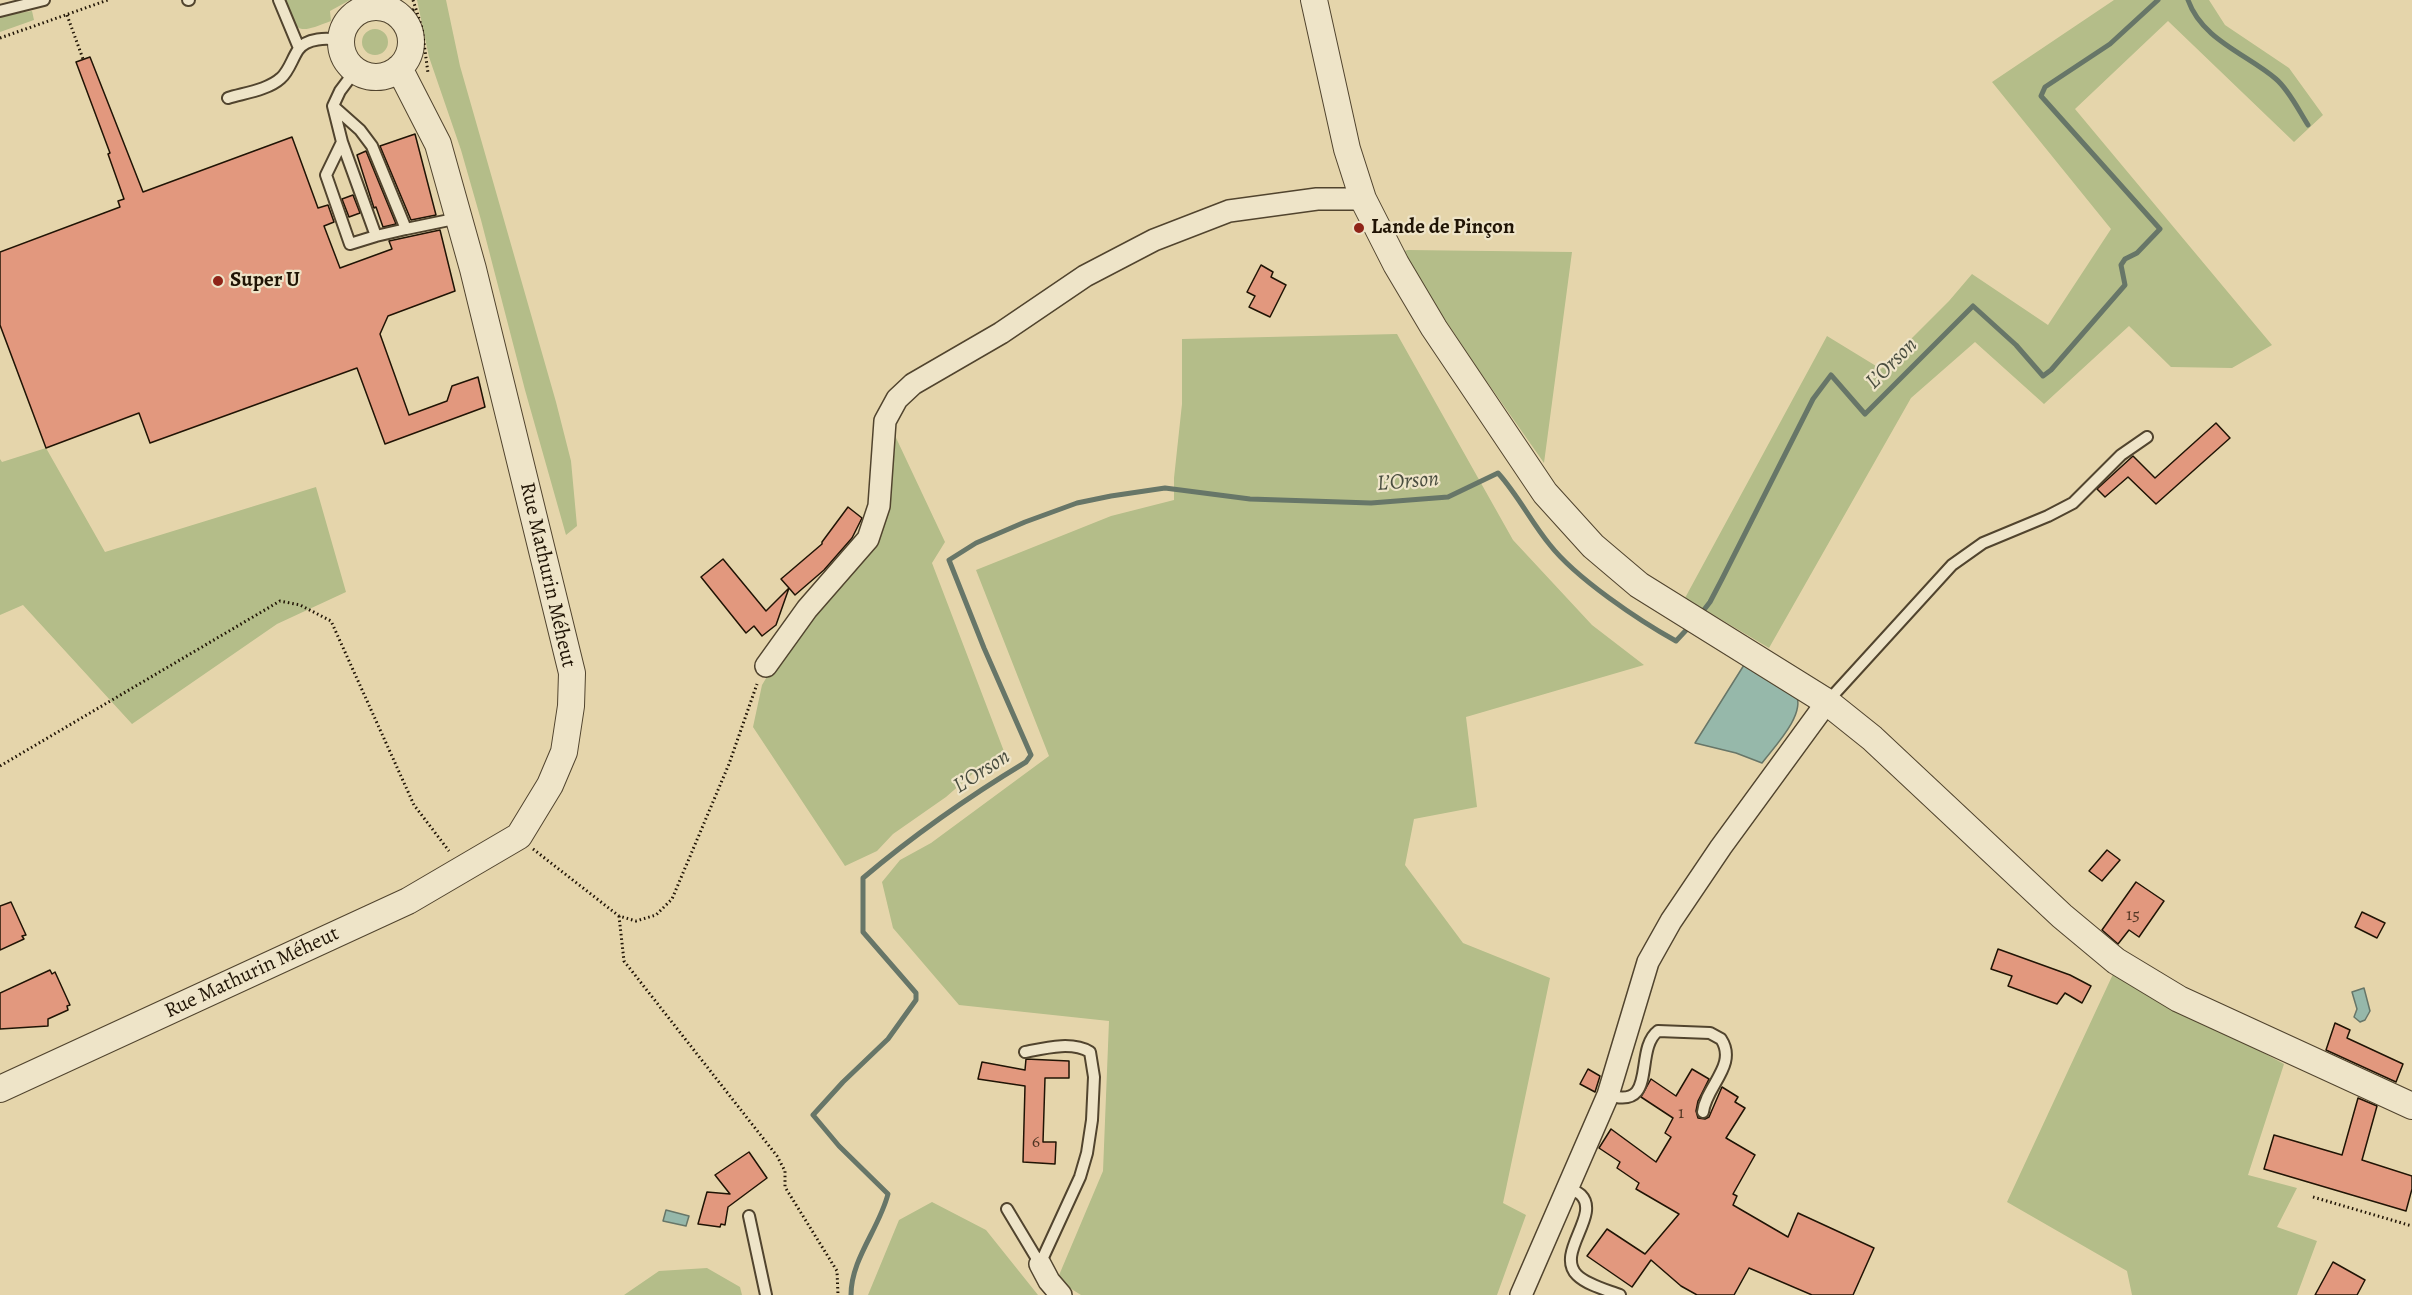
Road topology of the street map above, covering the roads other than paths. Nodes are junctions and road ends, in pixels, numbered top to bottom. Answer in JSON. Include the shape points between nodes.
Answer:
{"nodes":[{"id":1,"x":44,"y":0,"type":"edge"},
{"id":2,"x":279,"y":0,"type":"edge"},
{"id":3,"x":1314,"y":0,"type":"edge"},
{"id":4,"x":398,"y":6,"type":"edge"},
{"id":5,"x":0,"y":10,"type":"edge"},
{"id":6,"x":340,"y":41,"type":"junction"},
{"id":7,"x":299,"y":48,"type":"junction"},
{"id":8,"x":399,"y":68,"type":"junction"},
{"id":9,"x":356,"y":71,"type":"junction"},
{"id":10,"x":228,"y":98,"type":"dead end"},
{"id":11,"x":333,"y":106,"type":"junction"},
{"id":12,"x":342,"y":142,"type":"junction"},
{"id":13,"x":1363,"y":199,"type":"junction"},
{"id":14,"x":459,"y":218,"type":"junction"},
{"id":15,"x":405,"y":229,"type":"junction"},
{"id":16,"x":376,"y":236,"type":"junction"},
{"id":17,"x":2147,"y":437,"type":"dead end"},
{"id":18,"x":766,"y":666,"type":"road end"},
{"id":19,"x":1827,"y":702,"type":"junction"},
{"id":20,"x":1025,"y":1052,"type":"dead end"},
{"id":21,"x":0,"y":1089,"type":"edge"},
{"id":22,"x":1608,"y":1095,"type":"junction"},
{"id":23,"x":2412,"y":1106,"type":"edge"},
{"id":24,"x":1703,"y":1112,"type":"dead end"},
{"id":25,"x":1569,"y":1188,"type":"junction"},
{"id":26,"x":1007,"y":1209,"type":"dead end"},
{"id":27,"x":748,"y":1216,"type":"dead end"},
{"id":28,"x":1040,"y":1264,"type":"junction"},
{"id":29,"x":766,"y":1295,"type":"edge"},
{"id":30,"x":1061,"y":1295,"type":"edge"},
{"id":31,"x":1521,"y":1295,"type":"edge"},
{"id":32,"x":1620,"y":1295,"type":"edge"}],
"edges":[{"from":1,"to":5,"type":"lane"},
{"from":2,"to":7,"type":"lane"},
{"from":3,"to":13,"type":"street","via":[[1347,149]]},
{"from":4,"to":6,"type":"street","via":[[358,11],[349,19]]},
{"from":4,"to":8,"type":"street","via":[[411,37],[411,49]]},
{"from":6,"to":7,"type":"lane","via":[[314,40]]},
{"from":6,"to":9,"type":"street","via":[[347,63]]},
{"from":7,"to":10,"type":"lane","via":[[280,79]]},
{"from":8,"to":9,"type":"street","via":[[378,77]]},
{"from":8,"to":14,"type":"street","name":"Rue Mathurin Méheut","via":[[438,144]]},
{"from":9,"to":11,"type":"lane"},
{"from":11,"to":12,"type":"lane"},
{"from":11,"to":15,"type":"lane","via":[[372,146]]},
{"from":12,"to":16,"type":"lane"},
{"from":12,"to":16,"type":"lane","via":[[326,175],[350,244]]},
{"from":13,"to":18,"type":"street","via":[[1317,199],[1229,212],[1154,240],[1085,276],[1001,333],[913,384],[897,399],[885,421],[879,506],[868,539],[807,609]]},
{"from":13,"to":19,"type":"street","via":[[1434,328],[1545,493],[1593,546],[1639,585]]},
{"from":14,"to":15,"type":"lane"},
{"from":14,"to":21,"type":"street","name":"Rue Mathurin Méheut","via":[[572,673],[564,752],[550,785],[519,836],[408,901]]},
{"from":15,"to":16,"type":"lane"},
{"from":17,"to":19,"type":"lane","via":[[2121,455],[2073,503],[1983,543],[1953,565]]},
{"from":19,"to":22,"type":"street","via":[[1721,847],[1648,962]]},
{"from":19,"to":23,"type":"street","via":[[1872,738],[2061,915],[2116,961],[2179,999]]},
{"from":20,"to":28,"type":"lane","via":[[1084,1048],[1090,1052],[1094,1077],[1087,1153]]},
{"from":22,"to":24,"type":"lane","via":[[1623,1098],[1635,1093],[1642,1081],[1647,1048],[1658,1031],[1710,1033],[1721,1039],[1727,1054]]},
{"from":22,"to":25,"type":"street"},
{"from":25,"to":31,"type":"street"},
{"from":25,"to":32,"type":"lane","via":[[1582,1196],[1585,1203],[1571,1257],[1573,1269],[1586,1281]]},
{"from":26,"to":28,"type":"lane"},
{"from":27,"to":29,"type":"lane"},
{"from":28,"to":30,"type":"street"}]}
